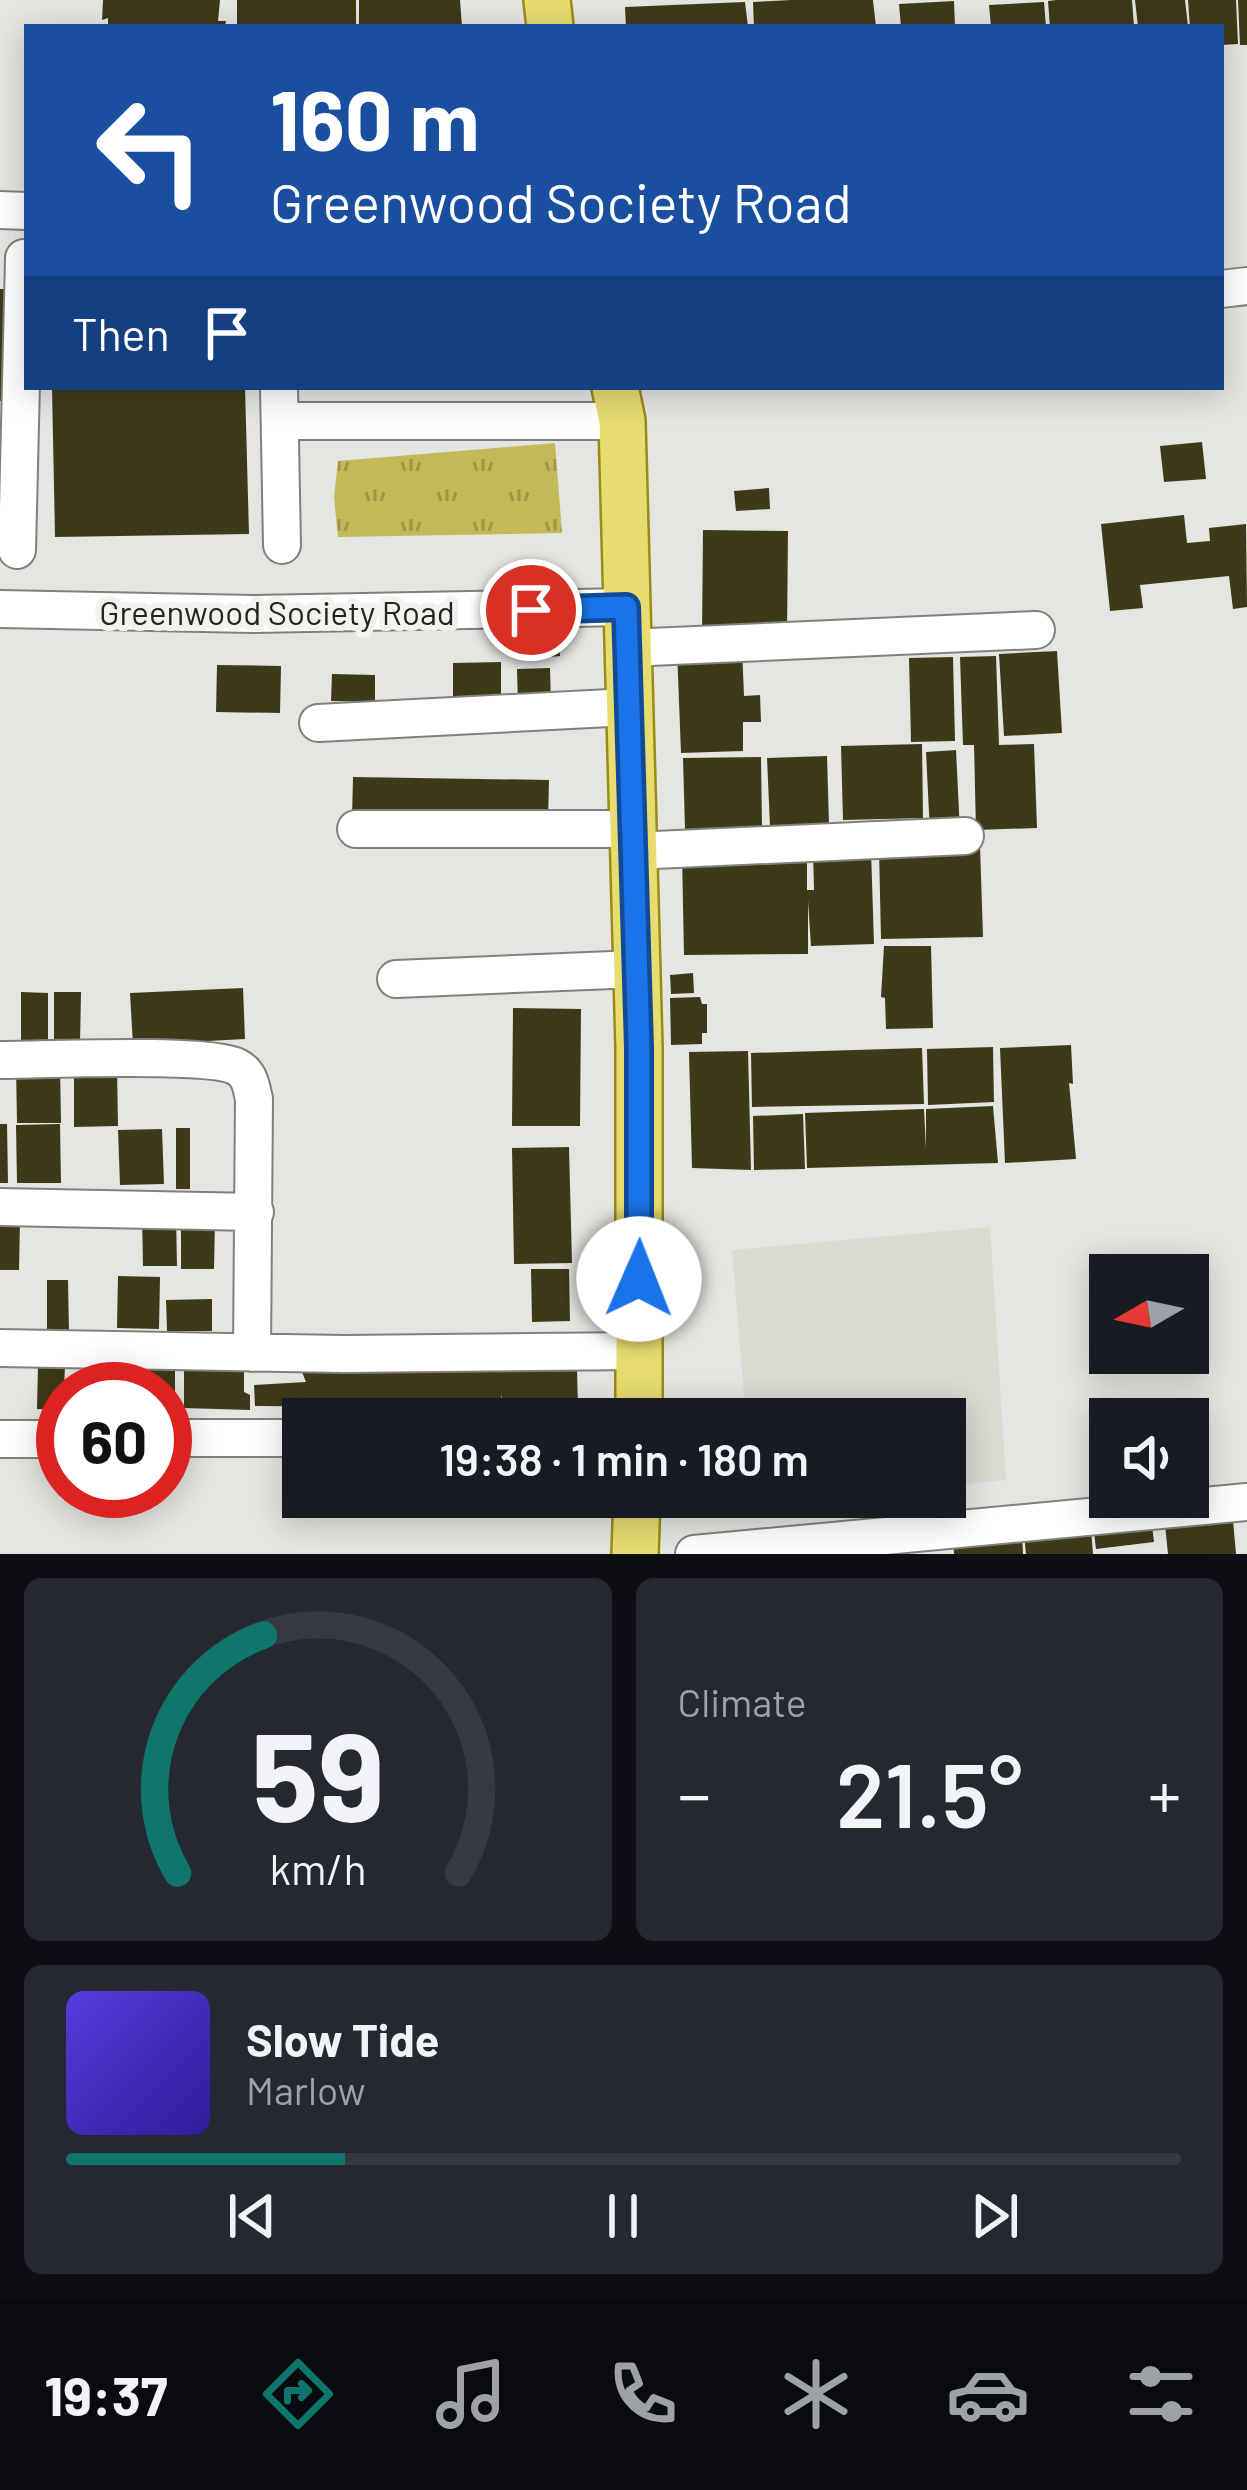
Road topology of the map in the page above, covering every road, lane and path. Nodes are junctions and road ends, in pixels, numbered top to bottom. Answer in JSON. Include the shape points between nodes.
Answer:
{"nodes":[{"id":1,"x":17,"y":258,"type":"edge"},
{"id":2,"x":280,"y":404,"type":"edge"},
{"id":3,"x":618,"y":404,"type":"edge"},
{"id":4,"x":282,"y":545,"type":"dead end"},
{"id":5,"x":17,"y":550,"type":"dead end"},
{"id":6,"x":0,"y":609,"type":"edge"},
{"id":7,"x":626,"y":627,"type":"junction"},
{"id":8,"x":1036,"y":630,"type":"dead end"},
{"id":9,"x":629,"y":707,"type":"junction"},
{"id":10,"x":318,"y":723,"type":"dead end"},
{"id":11,"x":356,"y":829,"type":"dead end"},
{"id":12,"x":965,"y":836,"type":"dead end"},
{"id":13,"x":633,"y":840,"type":"junction"},
{"id":14,"x":637,"y":970,"type":"junction"},
{"id":15,"x":396,"y":979,"type":"dead end"},
{"id":16,"x":0,"y":1060,"type":"edge"},
{"id":17,"x":0,"y":1207,"type":"edge"},
{"id":18,"x":255,"y":1212,"type":"junction"},
{"id":19,"x":0,"y":1348,"type":"edge"},
{"id":20,"x":638,"y":1352,"type":"junction"},
{"id":21,"x":252,"y":1353,"type":"junction"},
{"id":22,"x":639,"y":1398,"type":"edge"},
{"id":23,"x":192,"y":1438,"type":"edge"},
{"id":24,"x":282,"y":1438,"type":"edge"},
{"id":25,"x":0,"y":1439,"type":"edge"},
{"id":26,"x":36,"y":1439,"type":"edge"},
{"id":27,"x":1247,"y":1502,"type":"edge"},
{"id":28,"x":637,"y":1518,"type":"edge"},
{"id":29,"x":635,"y":1554,"type":"edge"},
{"id":30,"x":694,"y":1554,"type":"edge"}],
"edges":[{"from":1,"to":5,"type":"street"},
{"from":2,"to":3,"type":"street"},
{"from":2,"to":4,"type":"street"},
{"from":3,"to":7,"type":"main road"},
{"from":6,"to":7,"type":"street","name":"Greenwood Society Road"},
{"from":7,"to":8,"type":"street","name":"Greenwood Society Road"},
{"from":7,"to":9,"type":"main road"},
{"from":9,"to":10,"type":"street"},
{"from":9,"to":13,"type":"main road"},
{"from":11,"to":13,"type":"street"},
{"from":12,"to":13,"type":"street"},
{"from":13,"to":14,"type":"main road"},
{"from":14,"to":15,"type":"street"},
{"from":14,"to":20,"type":"main road"},
{"from":16,"to":18,"type":"street","via":[[236,1066],[250,1079],[254,1099]]},
{"from":17,"to":18,"type":"street"},
{"from":18,"to":21,"type":"street"},
{"from":19,"to":21,"type":"street"},
{"from":20,"to":21,"type":"street"},
{"from":20,"to":22,"type":"main road"},
{"from":23,"to":24,"type":"street"},
{"from":25,"to":26,"type":"street"},
{"from":27,"to":30,"type":"street"},
{"from":28,"to":29,"type":"main road"}]}
